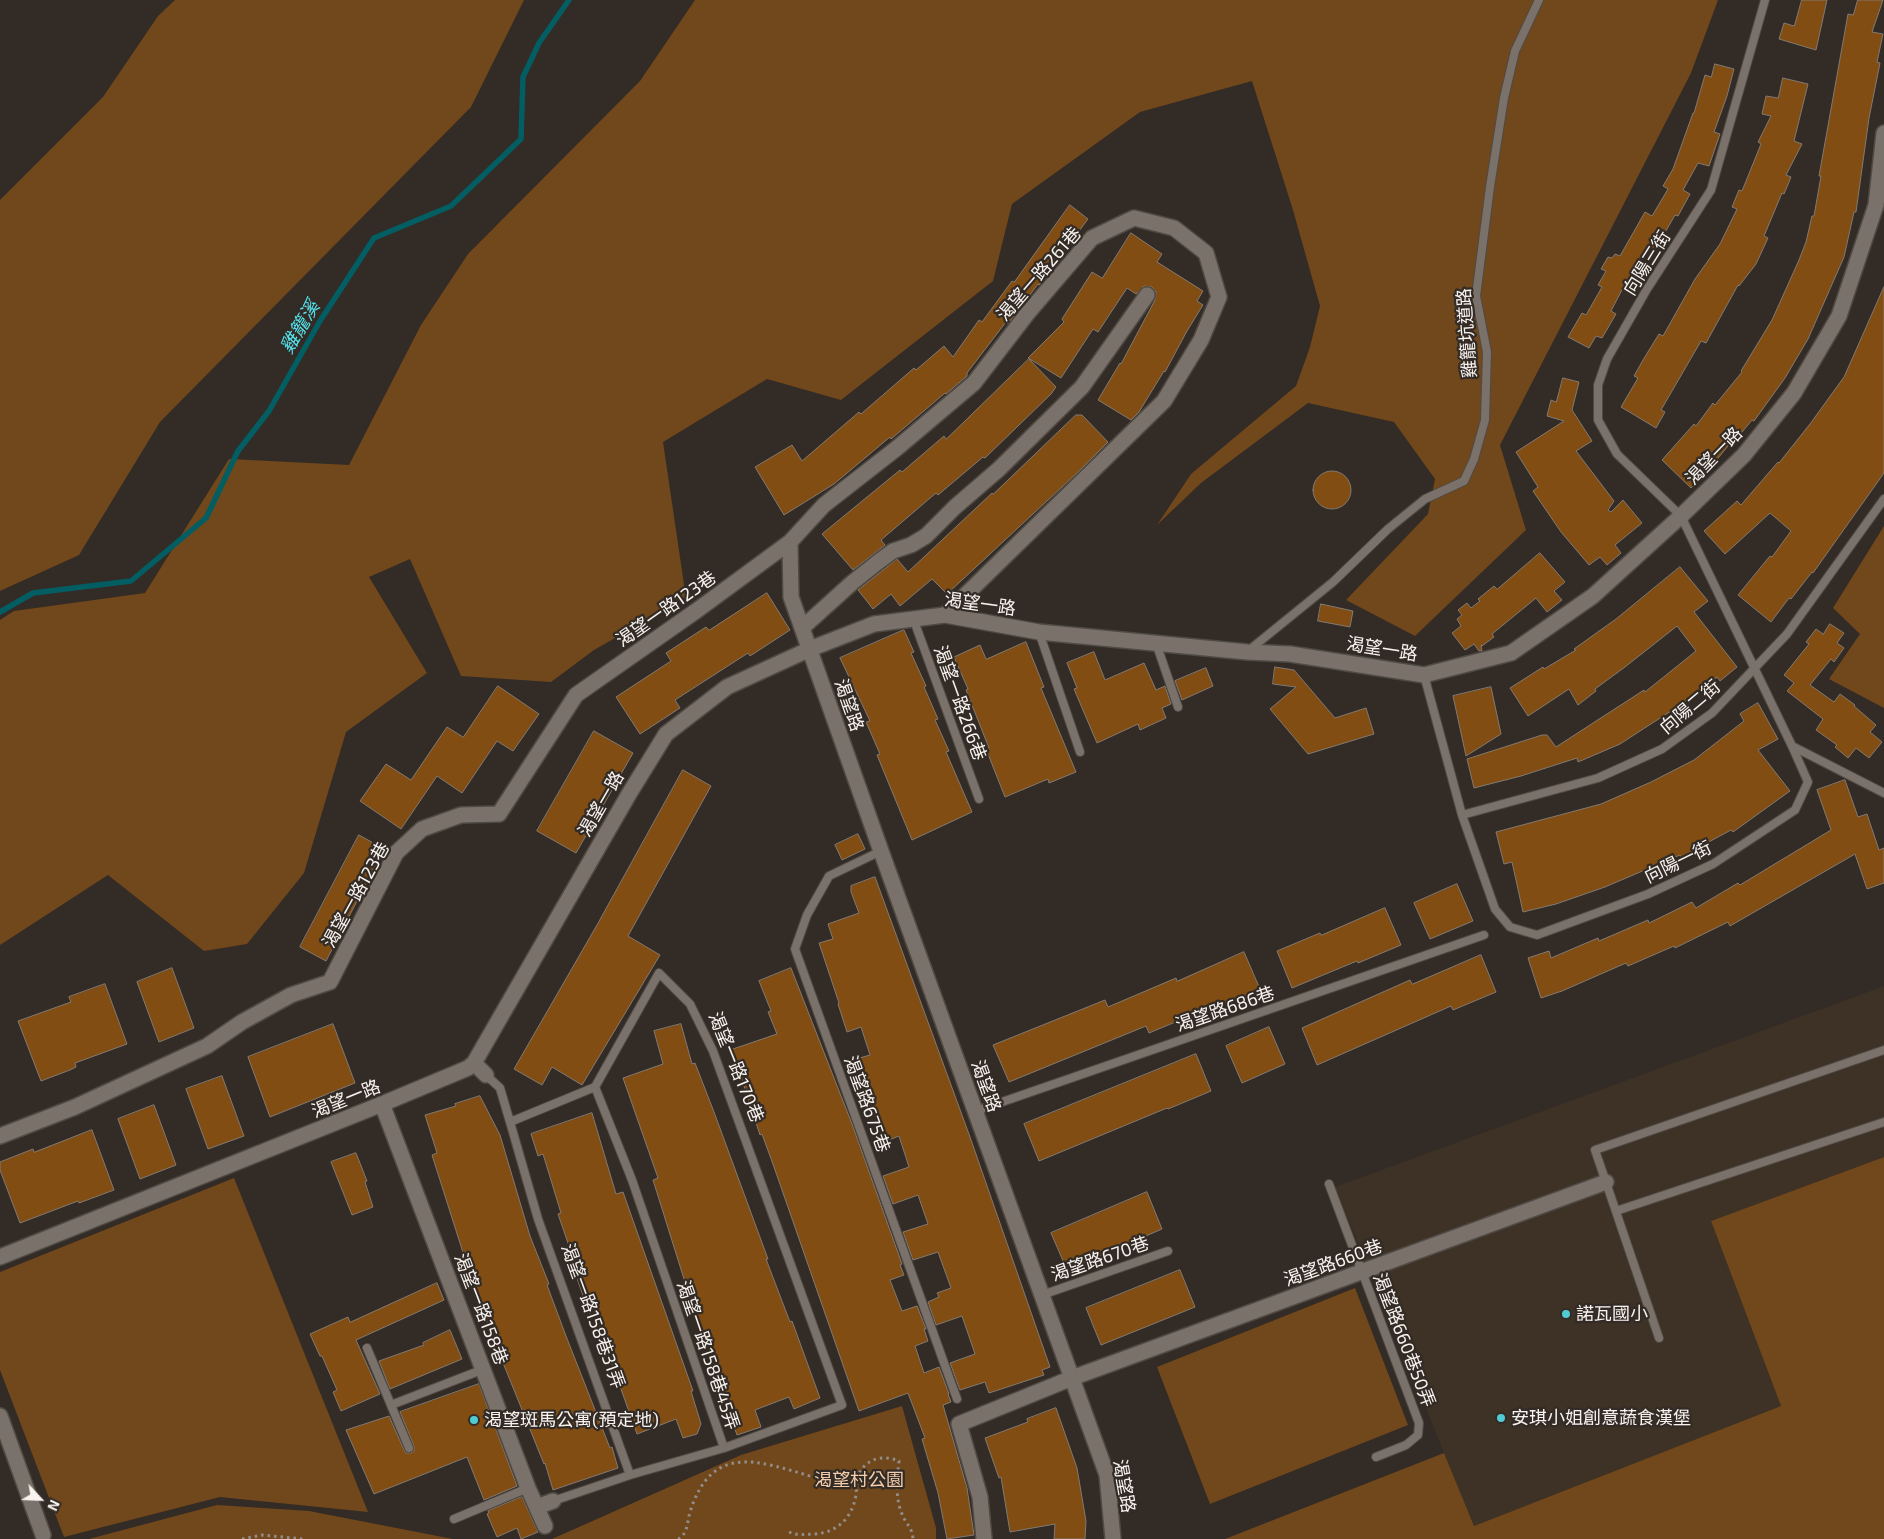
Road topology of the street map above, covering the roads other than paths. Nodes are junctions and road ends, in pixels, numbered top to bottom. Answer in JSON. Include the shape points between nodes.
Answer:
{"nodes":[{"id":1,"x":1539,"y":0,"type":"edge"},
{"id":2,"x":1764,"y":0,"type":"edge"},
{"id":3,"x":1884,"y":133,"type":"edge"},
{"id":4,"x":1147,"y":295,"type":"dead end"},
{"id":5,"x":1884,"y":498,"type":"edge"},
{"id":6,"x":1681,"y":516,"type":"junction"},
{"id":7,"x":790,"y":542,"type":"junction"},
{"id":8,"x":945,"y":614,"type":"junction"},
{"id":9,"x":913,"y":618,"type":"junction"},
{"id":10,"x":802,"y":628,"type":"junction"},
{"id":11,"x":1039,"y":632,"type":"junction"},
{"id":12,"x":1156,"y":644,"type":"junction"},
{"id":13,"x":810,"y":649,"type":"junction"},
{"id":14,"x":1247,"y":652,"type":"junction"},
{"id":15,"x":1754,"y":668,"type":"junction"},
{"id":16,"x":1424,"y":675,"type":"junction"},
{"id":17,"x":1178,"y":707,"type":"dead end"},
{"id":18,"x":1792,"y":746,"type":"junction"},
{"id":19,"x":1080,"y":752,"type":"dead end"},
{"id":20,"x":1884,"y":793,"type":"edge"},
{"id":21,"x":979,"y":799,"type":"dead end"},
{"id":22,"x":1462,"y":815,"type":"junction"},
{"id":23,"x":881,"y":851,"type":"junction"},
{"id":24,"x":1484,"y":935,"type":"dead end"},
{"id":25,"x":1884,"y":1050,"type":"edge"},
{"id":26,"x":474,"y":1063,"type":"junction"},
{"id":27,"x":486,"y":1075,"type":"joint"},
{"id":28,"x":595,"y":1087,"type":"junction"},
{"id":29,"x":382,"y":1104,"type":"junction"},
{"id":30,"x":976,"y":1111,"type":"junction"},
{"id":31,"x":510,"y":1122,"type":"junction"},
{"id":32,"x":1884,"y":1122,"type":"edge"},
{"id":33,"x":0,"y":1136,"type":"edge"},
{"id":34,"x":1606,"y":1182,"type":"junction"},
{"id":35,"x":1329,"y":1184,"type":"dead end"},
{"id":36,"x":1616,"y":1211,"type":"junction"},
{"id":37,"x":1168,"y":1251,"type":"dead end"},
{"id":38,"x":0,"y":1257,"type":"edge"},
{"id":39,"x":1362,"y":1272,"type":"junction"},
{"id":40,"x":1042,"y":1295,"type":"junction"},
{"id":41,"x":1659,"y":1338,"type":"dead end"},
{"id":42,"x":367,"y":1348,"type":"dead end"},
{"id":43,"x":484,"y":1369,"type":"junction"},
{"id":44,"x":1072,"y":1378,"type":"junction"},
{"id":45,"x":957,"y":1399,"type":"dead end"},
{"id":46,"x":392,"y":1405,"type":"junction"},
{"id":47,"x":0,"y":1416,"type":"edge"},
{"id":48,"x":409,"y":1448,"type":"dead end"},
{"id":49,"x":724,"y":1448,"type":"junction"},
{"id":50,"x":1376,"y":1457,"type":"dead end"},
{"id":51,"x":630,"y":1475,"type":"junction"},
{"id":52,"x":528,"y":1488,"type":"junction"},
{"id":53,"x":553,"y":1501,"type":"joint"},
{"id":54,"x":537,"y":1507,"type":"junction"},
{"id":55,"x":454,"y":1519,"type":"dead end"},
{"id":56,"x":545,"y":1526,"type":"dead end"},
{"id":57,"x":44,"y":1534,"type":"dead end"},
{"id":58,"x":984,"y":1539,"type":"edge"},
{"id":59,"x":1113,"y":1539,"type":"edge"}],
"edges":[{"from":1,"to":14,"type":"lane","name":"雞籠坑道路","via":[[1515,52],[1493,170],[1476,296],[1487,352],[1485,420],[1474,459],[1464,481],[1425,499],[1388,529],[1333,582]]},
{"from":2,"to":6,"type":"lane","name":"向陽三街","via":[[1711,190],[1647,289],[1607,359],[1598,385],[1598,420],[1617,454]]},
{"from":3,"to":6,"type":"street","name":"渴望一路","via":[[1876,205],[1839,316],[1794,393],[1744,455]]},
{"from":4,"to":10,"type":"street","via":[[1082,387],[1006,462],[926,536],[893,551],[878,562]]},
{"from":5,"to":15,"type":"lane","name":"向陽二街","via":[[1787,634]]},
{"from":6,"to":15,"type":"lane","name":"向陽一街"},
{"from":6,"to":16,"type":"street","name":"渴望一路","via":[[1593,596],[1511,653]]},
{"from":7,"to":8,"type":"street","name":"渴望一路261巷","via":[[824,505],[974,383],[1092,238],[1134,218],[1174,228],[1206,253],[1219,297],[1200,340],[1164,401]]},
{"from":7,"to":10,"type":"street","via":[[791,597]]},
{"from":7,"to":33,"type":"street","name":"渴望一路123巷","via":[[576,695],[499,814],[461,815],[422,829],[396,853],[330,982],[291,995],[207,1046],[74,1107]]},
{"from":8,"to":9,"type":"street","name":"渴望一路"},
{"from":8,"to":11,"type":"street","name":"渴望一路"},
{"from":9,"to":13,"type":"street","name":"渴望一路","via":[[874,624]]},
{"from":9,"to":21,"type":"lane","name":"渴望一路266巷"},
{"from":10,"to":13,"type":"street"},
{"from":11,"to":12,"type":"street","name":"渴望一路"},
{"from":11,"to":19,"type":"lane"},
{"from":12,"to":14,"type":"street","name":"渴望一路"},
{"from":12,"to":17,"type":"lane"},
{"from":13,"to":23,"type":"street","name":"渴望路"},
{"from":13,"to":26,"type":"street","name":"渴望一路","via":[[727,687],[666,734],[628,794]]},
{"from":14,"to":16,"type":"street","name":"渴望一路","via":[[1290,654]]},
{"from":15,"to":18,"type":"lane","name":"向陽一街"},
{"from":15,"to":22,"type":"lane","name":"向陽二街","via":[[1712,713],[1662,749],[1598,778]]},
{"from":16,"to":22,"type":"lane","name":"向陽一街"},
{"from":18,"to":20,"type":"lane"},
{"from":18,"to":22,"type":"lane","name":"向陽一街","via":[[1808,782],[1796,810],[1713,864],[1648,894],[1537,934],[1510,927],[1495,909]]},
{"from":23,"to":30,"type":"street","name":"渴望路"},
{"from":23,"to":45,"type":"lane","name":"渴望路675巷","via":[[829,876],[807,915],[795,949]]},
{"from":24,"to":30,"type":"lane","name":"渴望路686巷"},
{"from":25,"to":34,"type":"lane","via":[[1595,1150]]},
{"from":26,"to":27,"type":"street"},
{"from":26,"to":29,"type":"street","name":"渴望一路"},
{"from":27,"to":31,"type":"lane","via":[[500,1088]]},
{"from":28,"to":31,"type":"lane"},
{"from":28,"to":49,"type":"lane","name":"渴望一路158巷45弄","via":[[632,1180]]},
{"from":28,"to":49,"type":"lane","name":"渴望一路170巷","via":[[660,973],[690,1004],[713,1051],[842,1405]]},
{"from":29,"to":38,"type":"street","name":"渴望一路"},
{"from":29,"to":43,"type":"street","name":"渴望一路158巷"},
{"from":30,"to":40,"type":"street","name":"渴望路"},
{"from":31,"to":51,"type":"lane","name":"渴望一路158巷31弄","via":[[538,1218]]},
{"from":32,"to":36,"type":"lane"},
{"from":34,"to":36,"type":"lane"},
{"from":34,"to":39,"type":"street","name":"渴望路660巷"},
{"from":35,"to":39,"type":"lane","name":"渴望路660巷50弄"},
{"from":36,"to":41,"type":"lane"},
{"from":37,"to":40,"type":"lane","name":"渴望路670巷"},
{"from":39,"to":44,"type":"street","name":"渴望路660巷"},
{"from":39,"to":50,"type":"lane","name":"渴望路660巷50弄","via":[[1419,1423],[1418,1435],[1406,1445]]},
{"from":40,"to":44,"type":"street","name":"渴望路"},
{"from":42,"to":46,"type":"lane"},
{"from":43,"to":46,"type":"lane"},
{"from":43,"to":52,"type":"street","name":"渴望一路158巷"},
{"from":44,"to":58,"type":"street","name":"渴望路660巷","via":[[959,1424],[980,1498]]},
{"from":44,"to":59,"type":"street","name":"渴望路","via":[[1107,1475]]},
{"from":46,"to":48,"type":"lane"},
{"from":47,"to":57,"type":"street"},
{"from":49,"to":51,"type":"lane","name":"渴望一路158巷45弄"},
{"from":51,"to":53,"type":"lane"},
{"from":52,"to":54,"type":"street","name":"渴望一路158巷"},
{"from":52,"to":55,"type":"lane"},
{"from":53,"to":54,"type":"street"},
{"from":54,"to":56,"type":"street","name":"渴望一路158巷"}]}
